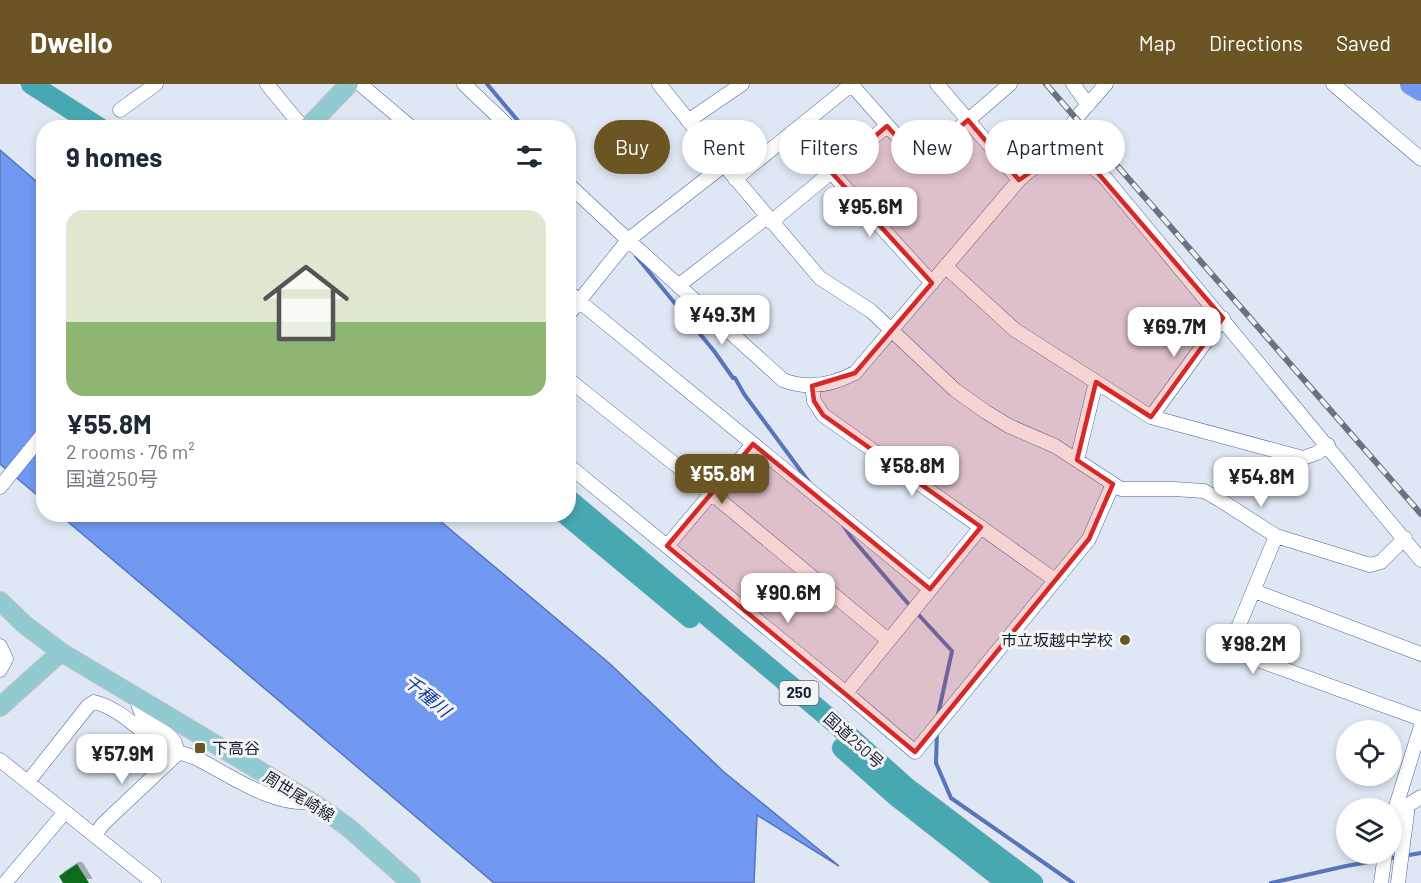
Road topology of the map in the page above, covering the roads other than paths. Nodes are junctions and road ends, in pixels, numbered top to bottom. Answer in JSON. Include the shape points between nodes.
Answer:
{"nodes":[{"id":1,"x":31,"y":84,"type":"edge"},
{"id":2,"x":156,"y":84,"type":"edge"},
{"id":3,"x":267,"y":84,"type":"edge"},
{"id":4,"x":349,"y":84,"type":"edge"},
{"id":5,"x":360,"y":84,"type":"edge"},
{"id":6,"x":465,"y":84,"type":"edge"},
{"id":7,"x":660,"y":84,"type":"edge"},
{"id":8,"x":742,"y":84,"type":"edge"},
{"id":9,"x":852,"y":84,"type":"edge"},
{"id":10,"x":937,"y":84,"type":"edge"},
{"id":11,"x":1010,"y":84,"type":"edge"},
{"id":12,"x":1073,"y":84,"type":"edge"},
{"id":13,"x":1106,"y":84,"type":"edge"},
{"id":14,"x":1333,"y":84,"type":"edge"},
{"id":15,"x":1088,"y":105,"type":"junction"},
{"id":16,"x":120,"y":110,"type":"dead end"},
{"id":17,"x":74,"y":120,"type":"edge"},
{"id":18,"x":87,"y":120,"type":"edge"},
{"id":19,"x":298,"y":120,"type":"edge"},
{"id":20,"x":313,"y":120,"type":"edge"},
{"id":21,"x":403,"y":120,"type":"edge"},
{"id":22,"x":502,"y":120,"type":"edge"},
{"id":23,"x":687,"y":120,"type":"edge"},
{"id":24,"x":691,"y":120,"type":"edge"},
{"id":25,"x":968,"y":120,"type":"joint"},
{"id":26,"x":1077,"y":120,"type":"edge"},
{"id":27,"x":887,"y":126,"type":"junction"},
{"id":28,"x":973,"y":126,"type":"edge"},
{"id":29,"x":891,"y":130,"type":"edge"},
{"id":30,"x":879,"y":133,"type":"edge"},
{"id":31,"x":1421,"y":159,"type":"edge"},
{"id":32,"x":712,"y":174,"type":"edge"},
{"id":33,"x":731,"y":174,"type":"edge"},
{"id":34,"x":831,"y":174,"type":"edge"},
{"id":35,"x":833,"y":174,"type":"edge"},
{"id":36,"x":1025,"y":174,"type":"edge"},
{"id":37,"x":1101,"y":174,"type":"edge"},
{"id":38,"x":735,"y":179,"type":"junction"},
{"id":39,"x":1019,"y":180,"type":"junction"},
{"id":40,"x":576,"y":191,"type":"edge"},
{"id":41,"x":769,"y":219,"type":"junction"},
{"id":42,"x":628,"y":240,"type":"junction"},
{"id":43,"x":946,"y":267,"type":"junction"},
{"id":44,"x":932,"y":283,"type":"junction"},
{"id":45,"x":678,"y":286,"type":"junction"},
{"id":46,"x":576,"y":299,"type":"edge"},
{"id":47,"x":580,"y":302,"type":"junction"},
{"id":48,"x":576,"y":306,"type":"edge"},
{"id":49,"x":1222,"y":318,"type":"junction"},
{"id":50,"x":891,"y":330,"type":"junction"},
{"id":51,"x":1096,"y":382,"type":"junction"},
{"id":52,"x":576,"y":385,"type":"edge"},
{"id":53,"x":812,"y":386,"type":"junction"},
{"id":54,"x":1151,"y":417,"type":"junction"},
{"id":55,"x":36,"y":443,"type":"edge"},
{"id":56,"x":753,"y":444,"type":"junction"},
{"id":57,"x":1328,"y":445,"type":"junction"},
{"id":58,"x":1077,"y":460,"type":"junction"},
{"id":59,"x":576,"y":472,"type":"edge"},
{"id":60,"x":1113,"y":484,"type":"junction"},
{"id":61,"x":0,"y":487,"type":"edge"},
{"id":62,"x":711,"y":494,"type":"junction"},
{"id":63,"x":576,"y":506,"type":"edge"},
{"id":64,"x":575,"y":522,"type":"edge"},
{"id":65,"x":981,"y":527,"type":"junction"},
{"id":66,"x":1276,"y":536,"type":"junction"},
{"id":67,"x":1405,"y":538,"type":"junction"},
{"id":68,"x":667,"y":546,"type":"junction"},
{"id":69,"x":1418,"y":555,"type":"edge"},
{"id":70,"x":1055,"y":580,"type":"junction"},
{"id":71,"x":930,"y":589,"type":"junction"},
{"id":72,"x":1254,"y":591,"type":"junction"},
{"id":73,"x":0,"y":601,"type":"edge"},
{"id":74,"x":888,"y":640,"type":"junction"},
{"id":75,"x":0,"y":645,"type":"edge"},
{"id":76,"x":61,"y":652,"type":"junction"},
{"id":77,"x":1421,"y":654,"type":"edge"},
{"id":78,"x":0,"y":670,"type":"edge"},
{"id":79,"x":846,"y":693,"type":"junction"},
{"id":80,"x":136,"y":697,"type":"junction"},
{"id":81,"x":0,"y":707,"type":"edge"},
{"id":82,"x":1421,"y":719,"type":"edge"},
{"id":83,"x":1421,"y":726,"type":"edge"},
{"id":84,"x":177,"y":751,"type":"junction"},
{"id":85,"x":0,"y":760,"type":"edge"},
{"id":86,"x":28,"y":782,"type":"junction"},
{"id":87,"x":1421,"y":797,"type":"edge"},
{"id":88,"x":1399,"y":798,"type":"edge"},
{"id":89,"x":312,"y":802,"type":"junction"},
{"id":90,"x":65,"y":812,"type":"junction"},
{"id":91,"x":95,"y":835,"type":"junction"},
{"id":92,"x":1384,"y":864,"type":"edge"},
{"id":93,"x":5,"y":883,"type":"edge"},
{"id":94,"x":154,"y":883,"type":"edge"},
{"id":95,"x":411,"y":883,"type":"edge"},
{"id":96,"x":1007,"y":883,"type":"edge"},
{"id":97,"x":1033,"y":883,"type":"edge"},
{"id":98,"x":1381,"y":883,"type":"edge"},
{"id":99,"x":1398,"y":883,"type":"edge"}],
"edges":[{"from":1,"to":17,"type":"highway"},
{"from":1,"to":18,"type":"highway"},
{"from":2,"to":16,"type":"street"},
{"from":3,"to":19,"type":"street"},
{"from":4,"to":20,"type":"main road"},
{"from":5,"to":21,"type":"street"},
{"from":6,"to":22,"type":"street"},
{"from":7,"to":23,"type":"street"},
{"from":8,"to":24,"type":"street"},
{"from":9,"to":27,"type":"street"},
{"from":9,"to":38,"type":"street"},
{"from":10,"to":25,"type":"street"},
{"from":11,"to":25,"type":"street"},
{"from":12,"to":15,"type":"street"},
{"from":13,"to":15,"type":"street"},
{"from":14,"to":31,"type":"street"},
{"from":15,"to":26,"type":"street"},
{"from":27,"to":29,"type":"street"},
{"from":27,"to":30,"type":"street"},
{"from":28,"to":39,"type":"street"},
{"from":32,"to":42,"type":"street"},
{"from":33,"to":38,"type":"street"},
{"from":34,"to":41,"type":"street"},
{"from":35,"to":44,"type":"street"},
{"from":36,"to":39,"type":"street"},
{"from":37,"to":49,"type":"street"},
{"from":38,"to":41,"type":"street"},
{"from":39,"to":43,"type":"street"},
{"from":40,"to":42,"type":"street"},
{"from":41,"to":45,"type":"street"},
{"from":41,"to":50,"type":"street","via":[[820,278],[871,311]]},
{"from":42,"to":45,"type":"street"},
{"from":42,"to":47,"type":"street"},
{"from":43,"to":44,"type":"street"},
{"from":43,"to":51,"type":"street","via":[[1015,330]]},
{"from":44,"to":50,"type":"street"},
{"from":45,"to":53,"type":"street","via":[[783,380]]},
{"from":46,"to":47,"type":"street"},
{"from":47,"to":48,"type":"street"},
{"from":47,"to":56,"type":"street"},
{"from":49,"to":54,"type":"street"},
{"from":49,"to":57,"type":"street"},
{"from":50,"to":53,"type":"street","via":[[855,373],[839,381]]},
{"from":50,"to":58,"type":"street","via":[[955,390],[986,412]]},
{"from":51,"to":54,"type":"street"},
{"from":51,"to":58,"type":"street"},
{"from":52,"to":62,"type":"street"},
{"from":53,"to":65,"type":"street","via":[[814,401],[823,415]]},
{"from":54,"to":57,"type":"street","via":[[1303,458]]},
{"from":55,"to":61,"type":"street"},
{"from":56,"to":62,"type":"street"},
{"from":56,"to":71,"type":"street"},
{"from":57,"to":67,"type":"street"},
{"from":58,"to":60,"type":"street"},
{"from":59,"to":68,"type":"street"},
{"from":60,"to":66,"type":"street","via":[[1121,489],[1204,491]]},
{"from":60,"to":70,"type":"street","via":[[1089,539]]},
{"from":62,"to":68,"type":"street"},
{"from":62,"to":74,"type":"street"},
{"from":63,"to":97,"type":"highway","name":"国道250号","number":"250","via":[[830,718],[906,787]]},
{"from":64,"to":96,"type":"highway","name":"国道250号","number":"250","via":[[896,796]]},
{"from":65,"to":70,"type":"street"},
{"from":65,"to":71,"type":"street"},
{"from":66,"to":67,"type":"street","via":[[1370,565],[1381,562]]},
{"from":66,"to":72,"type":"street"},
{"from":67,"to":69,"type":"street"},
{"from":68,"to":79,"type":"street"},
{"from":70,"to":79,"type":"street","via":[[915,752]]},
{"from":71,"to":74,"type":"street"},
{"from":72,"to":77,"type":"street"},
{"from":72,"to":82,"type":"street","via":[[1235,635],[1236,652]]},
{"from":73,"to":76,"type":"main road","name":"周世尾崎線"},
{"from":74,"to":79,"type":"street"},
{"from":75,"to":78,"type":"street","via":[[6,659]]},
{"from":76,"to":80,"type":"main road","name":"周世尾崎線"},
{"from":76,"to":81,"type":"main road"},
{"from":80,"to":84,"type":"street","via":[[144,718],[176,743]]},
{"from":80,"to":89,"type":"main road","name":"周世尾崎線"},
{"from":83,"to":88,"type":"street"},
{"from":84,"to":86,"type":"street","via":[[160,745],[134,724],[94,702]]},
{"from":84,"to":89,"type":"street","via":[[281,800]]},
{"from":84,"to":91,"type":"street"},
{"from":85,"to":86,"type":"street"},
{"from":86,"to":90,"type":"street"},
{"from":87,"to":99,"type":"street","via":[[1408,805]]},
{"from":89,"to":95,"type":"main road","name":"周世尾崎線","via":[[349,828]]},
{"from":90,"to":91,"type":"street"},
{"from":90,"to":93,"type":"street"},
{"from":91,"to":94,"type":"street"},
{"from":92,"to":98,"type":"street"}]}
